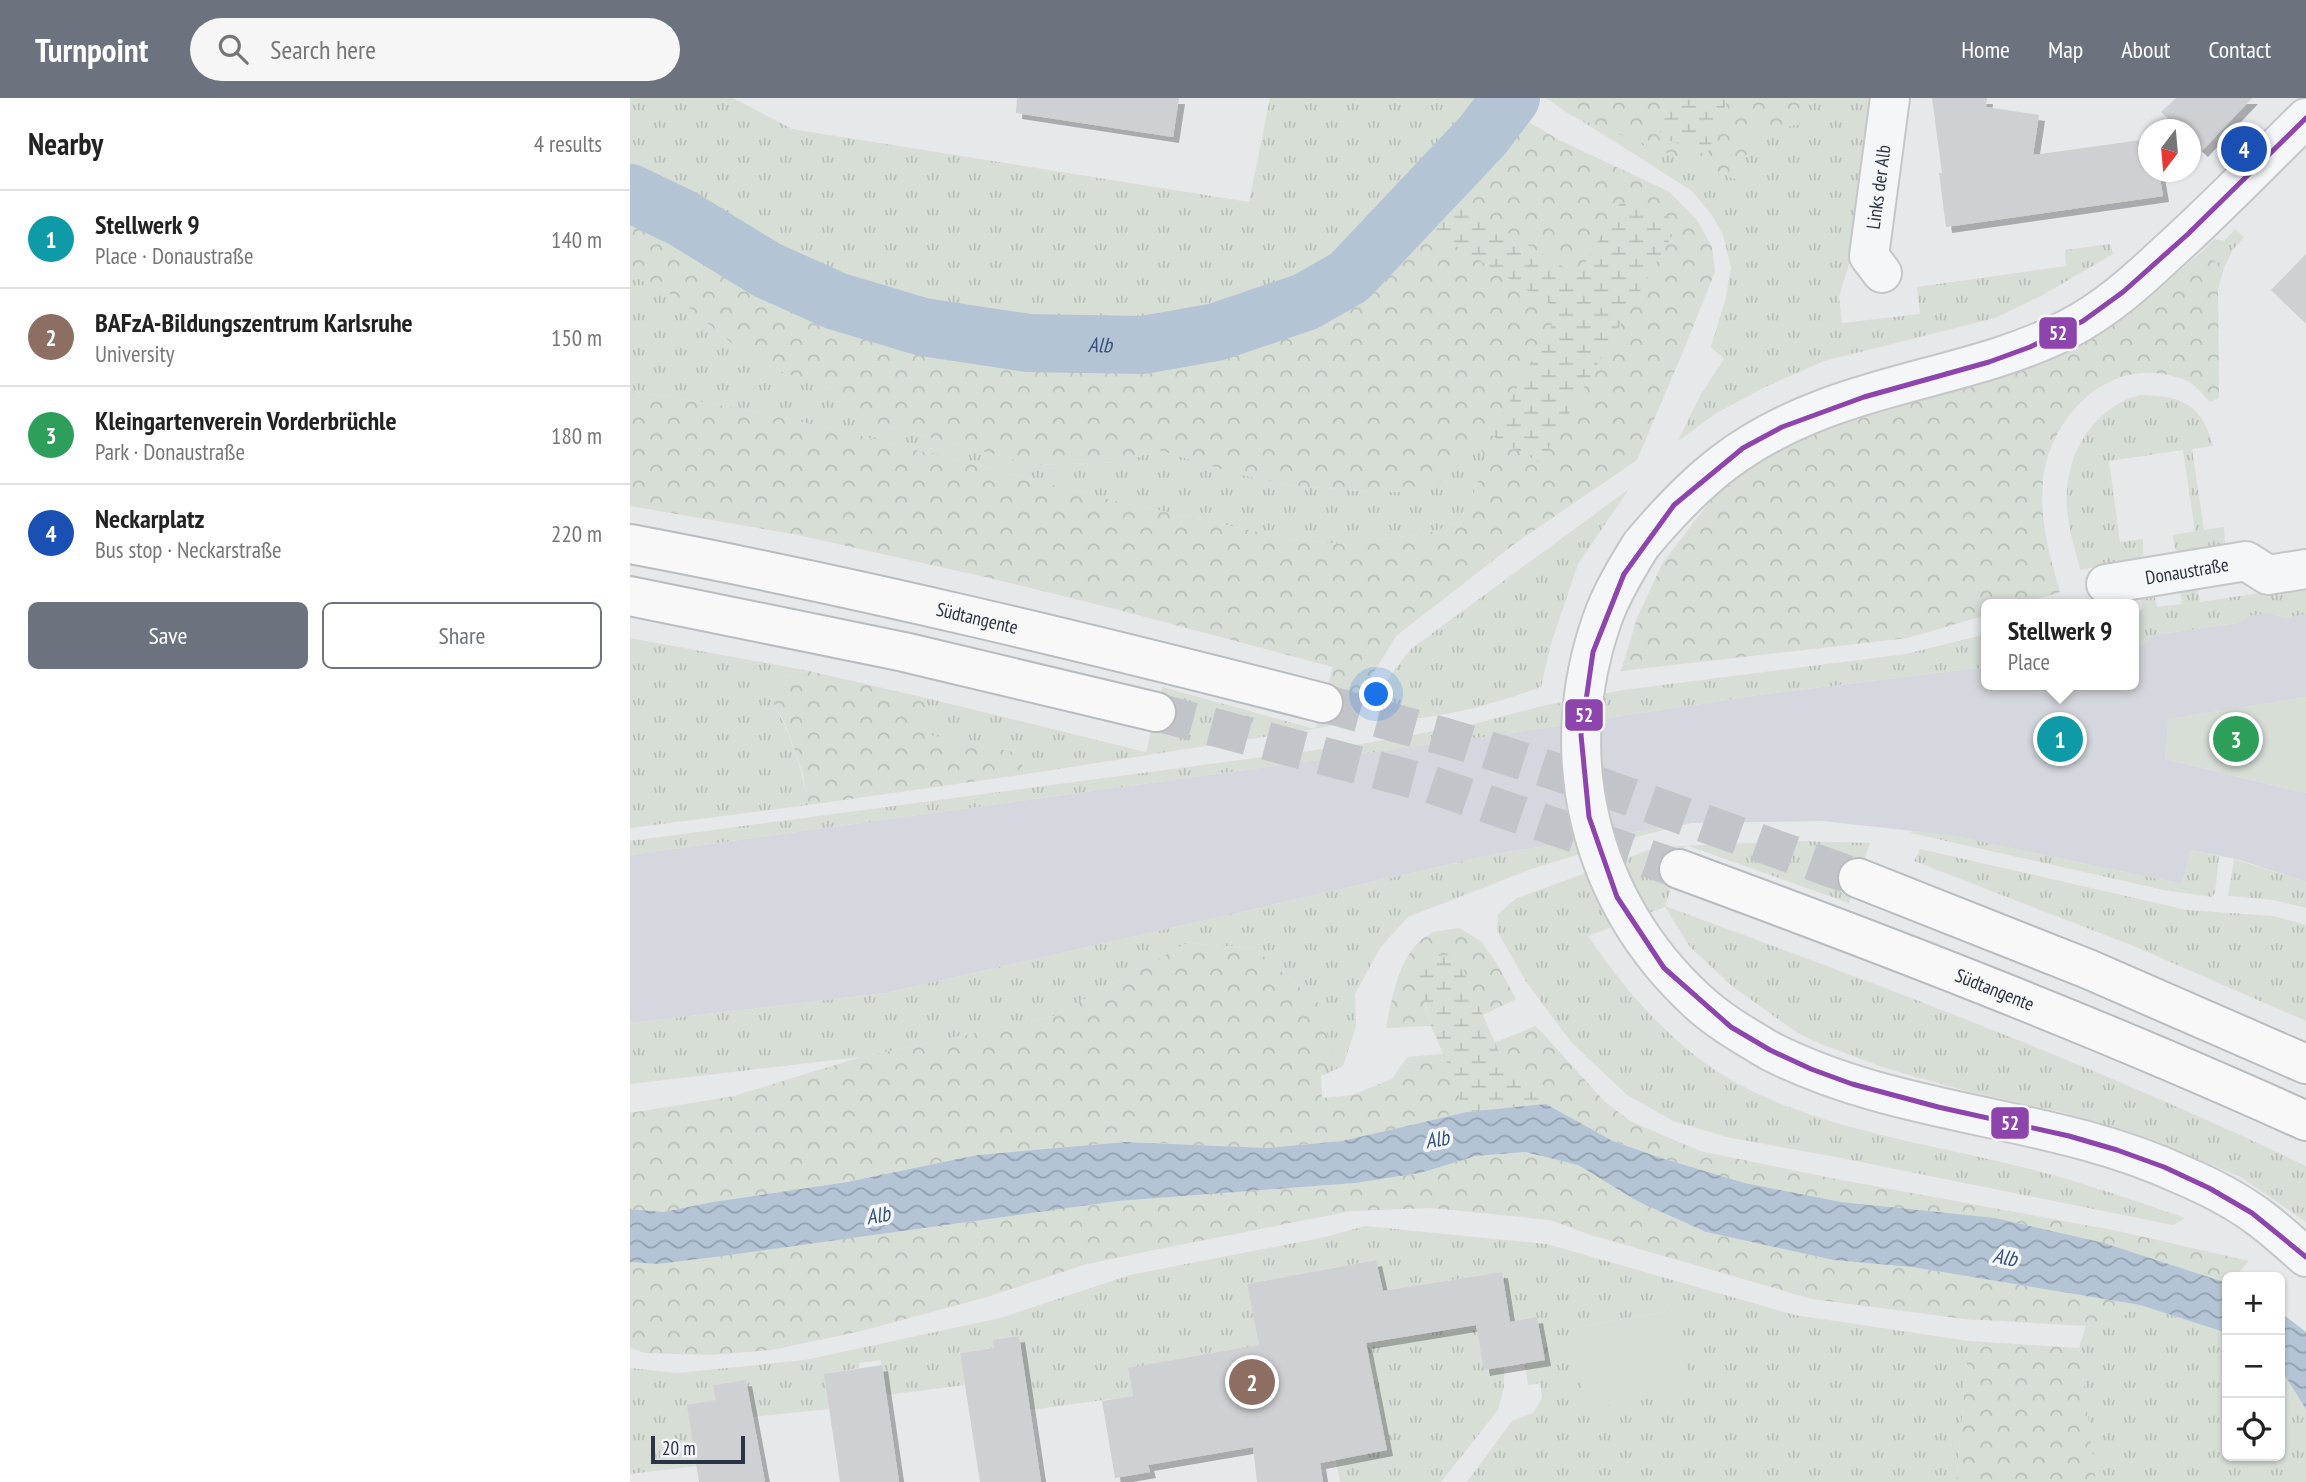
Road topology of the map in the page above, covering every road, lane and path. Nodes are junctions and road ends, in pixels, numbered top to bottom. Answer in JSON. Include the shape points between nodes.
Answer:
{"nodes":[{"id":1,"x":1889,"y":98,"type":"edge"},
{"id":2,"x":2306,"y":118,"type":"edge"},
{"id":3,"x":1882,"y":273,"type":"dead end"},
{"id":4,"x":630,"y":544,"type":"edge"},
{"id":5,"x":2306,"y":569,"type":"edge"},
{"id":6,"x":2106,"y":584,"type":"dead end"},
{"id":7,"x":630,"y":596,"type":"edge"},
{"id":8,"x":1323,"y":703,"type":"tunnel mouth"},
{"id":9,"x":1156,"y":712,"type":"tunnel mouth"},
{"id":10,"x":1679,"y":869,"type":"tunnel mouth"},
{"id":11,"x":1858,"y":878,"type":"tunnel mouth"},
{"id":12,"x":2306,"y":1064,"type":"edge"},
{"id":13,"x":2306,"y":1121,"type":"edge"},
{"id":14,"x":2306,"y":1257,"type":"edge"}],
"edges":[{"from":1,"to":3,"type":"street","name":"Links der Alb","via":[[1869,256]]},
{"from":2,"to":14,"type":"street","bridge":true,"via":[[2209,216],[2116,300],[2069,329],[1987,361],[1827,407],[1778,428],[1708,473],[1641,545],[1602,618],[1586,678],[1581,755],[1588,817],[1616,896],[1650,950],[1697,1002],[1730,1027],[1800,1066],[1877,1093],[2071,1137],[2181,1174],[2257,1216]]},
{"from":4,"to":8,"type":"highway","name":"Südtangente","via":[[1084,642]]},
{"from":5,"to":6,"type":"street","name":"Donaustraße","via":[[2268,575],[2246,561]]},
{"from":7,"to":9,"type":"highway","via":[[904,652]]},
{"from":10,"to":13,"type":"highway","name":"Südtangente","via":[[1946,970]]},
{"from":11,"to":12,"type":"highway","via":[[2088,969]]}]}
